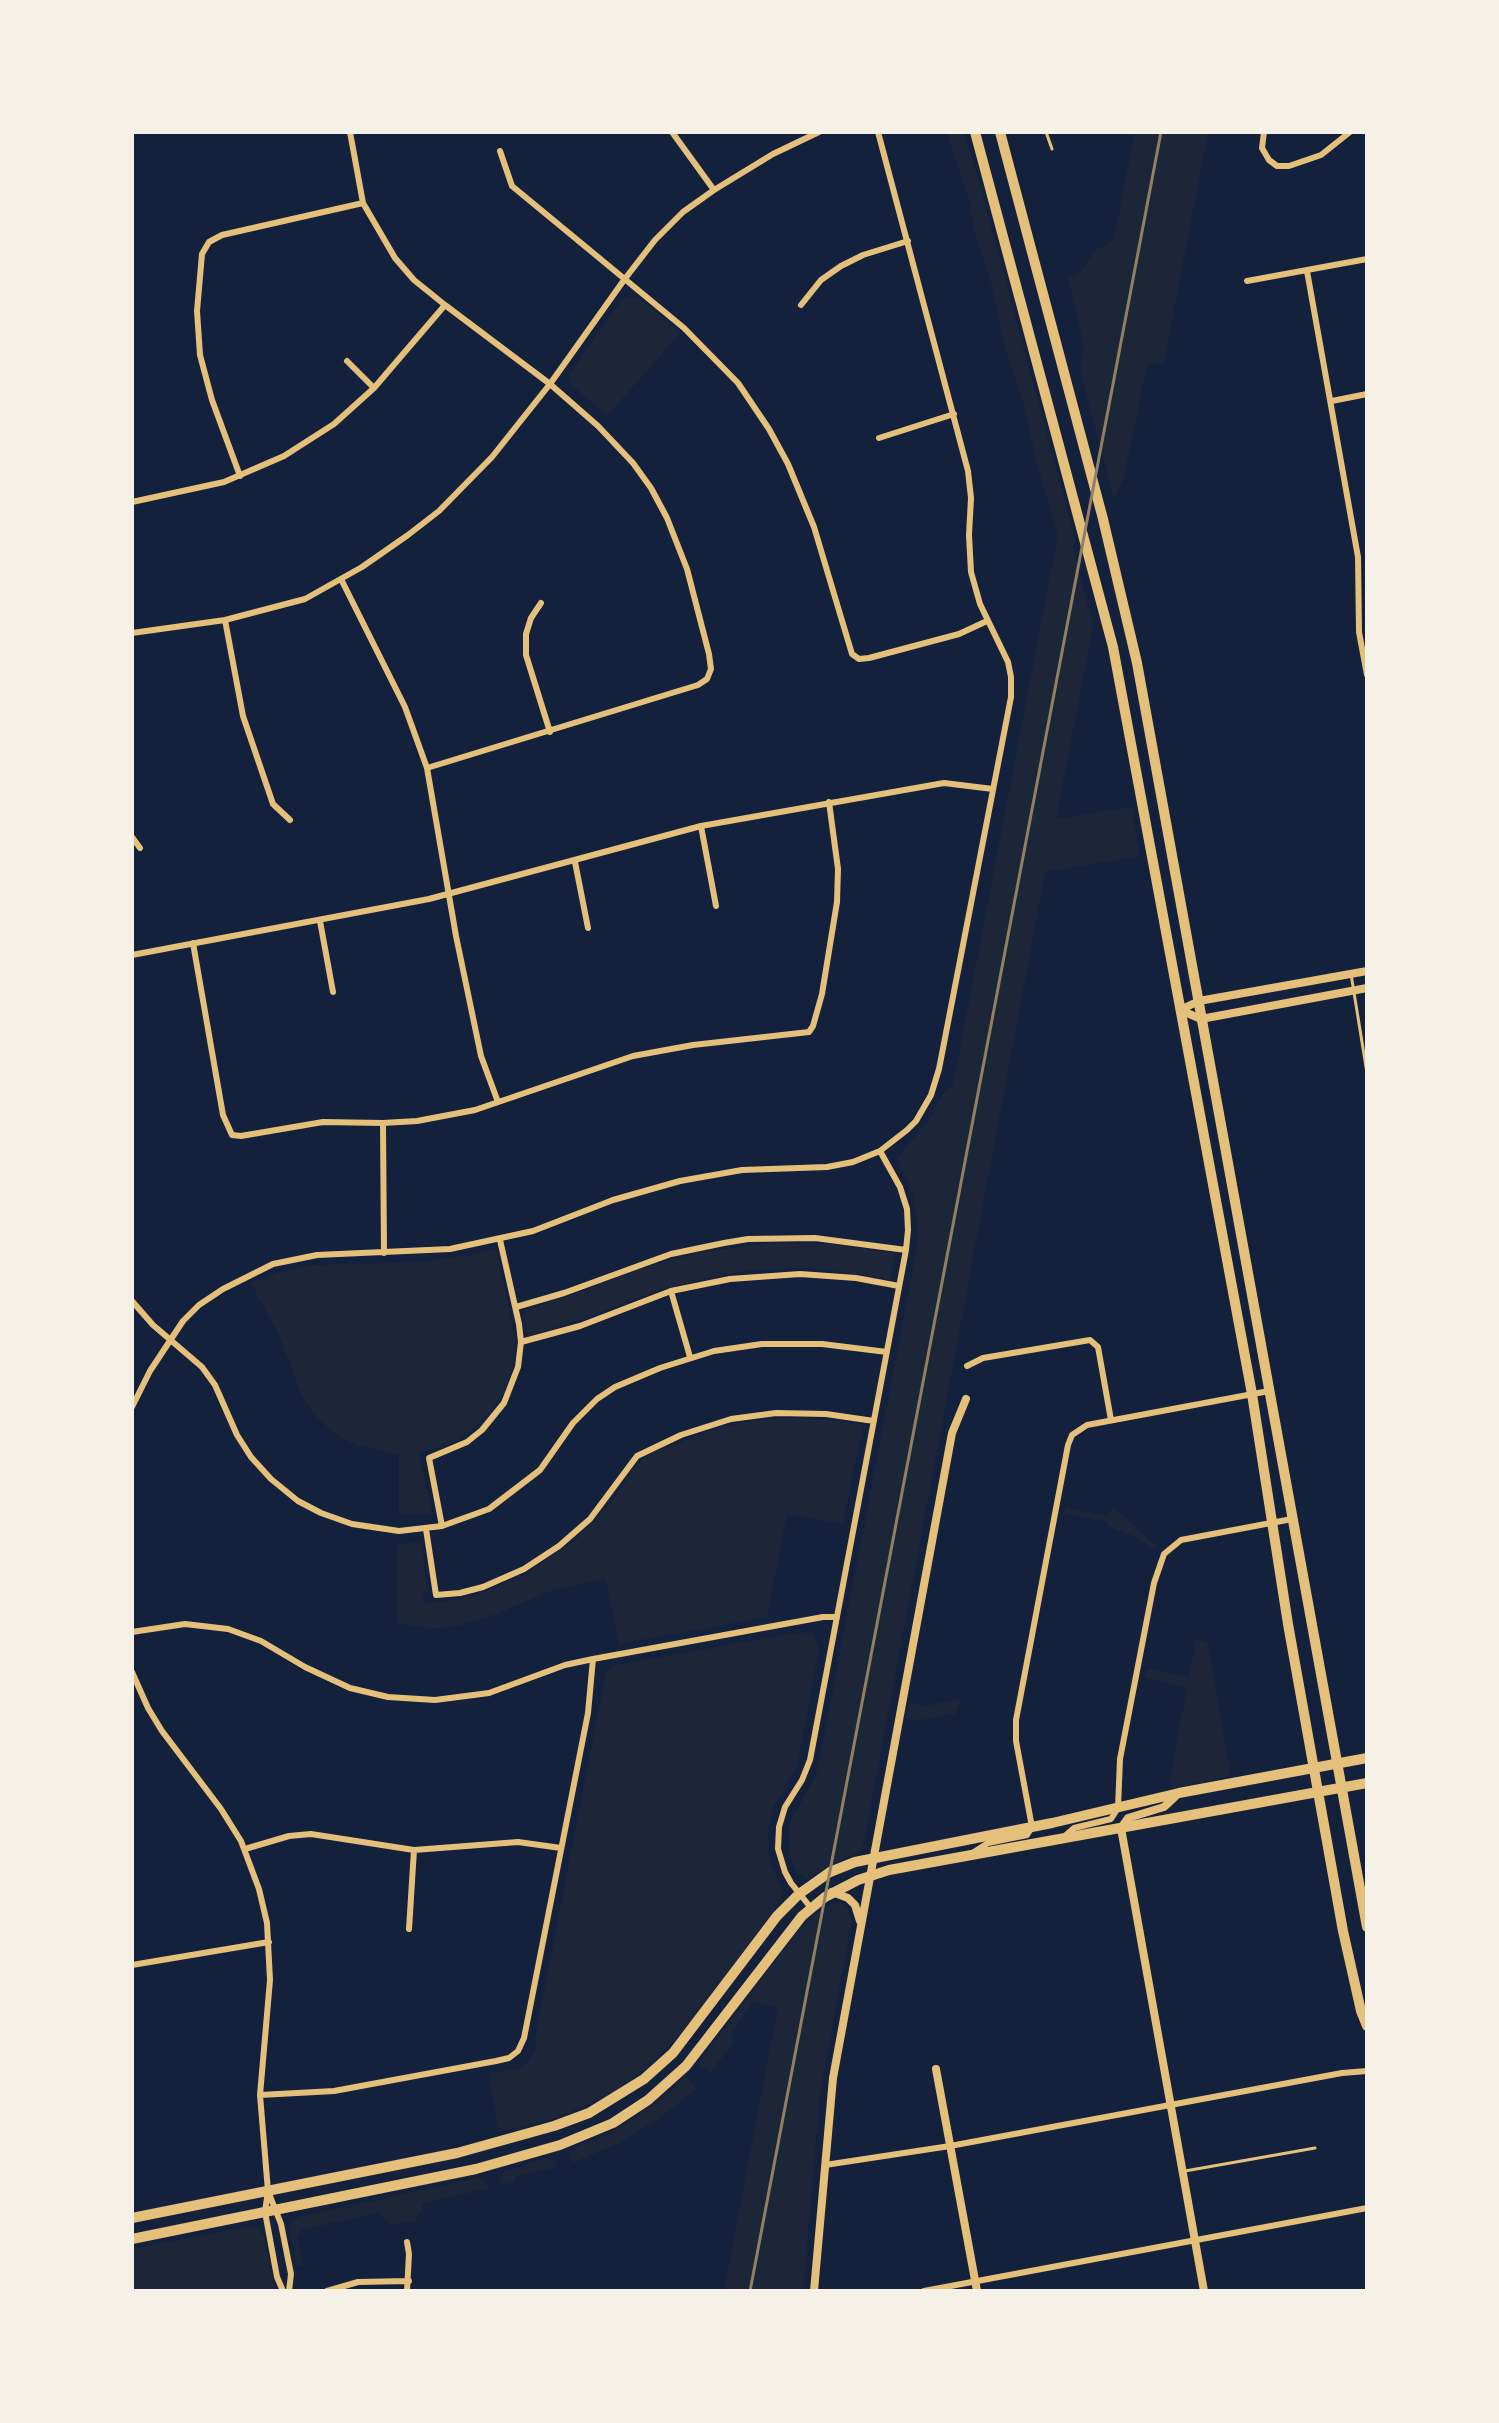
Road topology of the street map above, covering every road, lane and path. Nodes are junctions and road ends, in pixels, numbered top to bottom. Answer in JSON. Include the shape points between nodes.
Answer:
{"nodes":[{"id":1,"x":350,"y":132,"type":"edge"},
{"id":2,"x":672,"y":132,"type":"edge"},
{"id":3,"x":819,"y":132,"type":"edge"},
{"id":4,"x":878,"y":132,"type":"edge"},
{"id":5,"x":975,"y":132,"type":"edge"},
{"id":6,"x":1000,"y":132,"type":"edge"},
{"id":7,"x":1046,"y":132,"type":"edge"},
{"id":8,"x":1264,"y":132,"type":"edge"},
{"id":9,"x":1350,"y":132,"type":"edge"},
{"id":10,"x":1052,"y":149,"type":"dead end"},
{"id":11,"x":500,"y":151,"type":"dead end"},
{"id":12,"x":714,"y":190,"type":"junction"},
{"id":13,"x":363,"y":203,"type":"junction"},
{"id":14,"x":908,"y":241,"type":"junction"},
{"id":15,"x":1367,"y":259,"type":"edge"},
{"id":16,"x":1307,"y":271,"type":"junction"},
{"id":17,"x":624,"y":280,"type":"junction"},
{"id":18,"x":1247,"y":281,"type":"dead end"},
{"id":19,"x":445,"y":305,"type":"junction"},
{"id":20,"x":801,"y":305,"type":"dead end"},
{"id":21,"x":347,"y":361,"type":"dead end"},
{"id":22,"x":550,"y":384,"type":"junction"},
{"id":23,"x":374,"y":388,"type":"junction"},
{"id":24,"x":1367,"y":394,"type":"edge"},
{"id":25,"x":1332,"y":401,"type":"junction"},
{"id":26,"x":954,"y":414,"type":"junction"},
{"id":27,"x":879,"y":438,"type":"dead end"},
{"id":28,"x":240,"y":476,"type":"junction"},
{"id":29,"x":132,"y":502,"type":"edge"},
{"id":30,"x":341,"y":579,"type":"junction"},
{"id":31,"x":541,"y":603,"type":"dead end"},
{"id":32,"x":225,"y":620,"type":"junction"},
{"id":33,"x":987,"y":621,"type":"junction"},
{"id":34,"x":132,"y":633,"type":"edge"},
{"id":35,"x":1367,"y":675,"type":"edge"},
{"id":36,"x":550,"y":732,"type":"junction"},
{"id":37,"x":427,"y":768,"type":"junction"},
{"id":38,"x":993,"y":789,"type":"junction"},
{"id":39,"x":829,"y":802,"type":"junction"},
{"id":40,"x":290,"y":820,"type":"dead end"},
{"id":41,"x":701,"y":826,"type":"junction"},
{"id":42,"x":132,"y":837,"type":"edge"},
{"id":43,"x":140,"y":848,"type":"dead end"},
{"id":44,"x":575,"y":862,"type":"junction"},
{"id":45,"x":448,"y":894,"type":"junction"},
{"id":46,"x":716,"y":906,"type":"dead end"},
{"id":47,"x":320,"y":921,"type":"junction"},
{"id":48,"x":588,"y":928,"type":"dead end"},
{"id":49,"x":193,"y":943,"type":"junction"},
{"id":50,"x":132,"y":955,"type":"edge"},
{"id":51,"x":1367,"y":971,"type":"edge"},
{"id":52,"x":1351,"y":974,"type":"junction"},
{"id":53,"x":1367,"y":988,"type":"edge"},
{"id":54,"x":1353,"y":991,"type":"junction"},
{"id":55,"x":333,"y":992,"type":"dead end"},
{"id":56,"x":1199,"y":1001,"type":"junction"},
{"id":57,"x":1180,"y":1010,"type":"junction"},
{"id":58,"x":1201,"y":1019,"type":"junction"},
{"id":59,"x":1367,"y":1073,"type":"edge"},
{"id":60,"x":498,"y":1102,"type":"junction"},
{"id":61,"x":383,"y":1123,"type":"junction"},
{"id":62,"x":880,"y":1151,"type":"junction"},
{"id":63,"x":500,"y":1240,"type":"junction"},
{"id":64,"x":906,"y":1250,"type":"junction"},
{"id":65,"x":384,"y":1253,"type":"junction"},
{"id":66,"x":899,"y":1286,"type":"junction"},
{"id":67,"x":671,"y":1291,"type":"junction"},
{"id":68,"x":132,"y":1301,"type":"edge"},
{"id":69,"x":516,"y":1307,"type":"junction"},
{"id":70,"x":170,"y":1338,"type":"junction"},
{"id":71,"x":521,"y":1342,"type":"junction"},
{"id":72,"x":887,"y":1352,"type":"junction"},
{"id":73,"x":690,"y":1357,"type":"junction"},
{"id":74,"x":967,"y":1366,"type":"dead end"},
{"id":75,"x":1269,"y":1391,"type":"junction"},
{"id":76,"x":1252,"y":1394,"type":"junction"},
{"id":77,"x":966,"y":1399,"type":"dead end"},
{"id":78,"x":132,"y":1407,"type":"edge"},
{"id":79,"x":1111,"y":1420,"type":"junction"},
{"id":80,"x":874,"y":1421,"type":"junction"},
{"id":81,"x":1292,"y":1519,"type":"junction"},
{"id":82,"x":1273,"y":1523,"type":"junction"},
{"id":83,"x":442,"y":1526,"type":"junction"},
{"id":84,"x":426,"y":1529,"type":"junction"},
{"id":85,"x":837,"y":1617,"type":"junction"},
{"id":86,"x":132,"y":1632,"type":"edge"},
{"id":87,"x":593,"y":1659,"type":"junction"},
{"id":88,"x":132,"y":1672,"type":"edge"},
{"id":89,"x":1367,"y":1758,"type":"edge"},
{"id":90,"x":1338,"y":1764,"type":"junction"},
{"id":91,"x":1314,"y":1768,"type":"junction"},
{"id":92,"x":1367,"y":1783,"type":"edge"},
{"id":93,"x":1342,"y":1788,"type":"junction"},
{"id":94,"x":1318,"y":1792,"type":"junction"},
{"id":95,"x":1179,"y":1793,"type":"junction"},
{"id":96,"x":1118,"y":1808,"type":"junction"},
{"id":97,"x":1032,"y":1827,"type":"junction"},
{"id":98,"x":1121,"y":1828,"type":"junction"},
{"id":99,"x":1063,"y":1838,"type":"junction"},
{"id":100,"x":561,"y":1848,"type":"junction"},
{"id":101,"x":245,"y":1849,"type":"junction"},
{"id":102,"x":414,"y":1850,"type":"junction"},
{"id":103,"x":970,"y":1855,"type":"junction"},
{"id":104,"x":873,"y":1857,"type":"junction"},
{"id":105,"x":870,"y":1876,"type":"junction"},
{"id":106,"x":832,"y":1892,"type":"junction"},
{"id":107,"x":799,"y":1894,"type":"junction"},
{"id":108,"x":811,"y":1908,"type":"junction"},
{"id":109,"x":861,"y":1927,"type":"junction"},
{"id":110,"x":1367,"y":1927,"type":"edge"},
{"id":111,"x":409,"y":1929,"type":"dead end"},
{"id":112,"x":269,"y":1942,"type":"junction"},
{"id":113,"x":132,"y":1965,"type":"edge"},
{"id":114,"x":1367,"y":2026,"type":"edge"},
{"id":115,"x":936,"y":2069,"type":"dead end"},
{"id":116,"x":1367,"y":2071,"type":"edge"},
{"id":117,"x":260,"y":2095,"type":"junction"},
{"id":118,"x":1170,"y":2104,"type":"junction"},
{"id":119,"x":950,"y":2146,"type":"junction"},
{"id":120,"x":1315,"y":2148,"type":"dead end"},
{"id":121,"x":825,"y":2165,"type":"junction"},
{"id":122,"x":1183,"y":2172,"type":"junction"},
{"id":123,"x":268,"y":2191,"type":"junction"},
{"id":124,"x":1367,"y":2208,"type":"edge"},
{"id":125,"x":277,"y":2210,"type":"junction"},
{"id":126,"x":265,"y":2212,"type":"junction"},
{"id":127,"x":132,"y":2218,"type":"edge"},
{"id":128,"x":132,"y":2239,"type":"edge"},
{"id":129,"x":1195,"y":2241,"type":"junction"},
{"id":130,"x":407,"y":2242,"type":"dead end"},
{"id":131,"x":409,"y":2281,"type":"junction"},
{"id":132,"x":976,"y":2286,"type":"edge"},
{"id":133,"x":283,"y":2291,"type":"edge"},
{"id":134,"x":289,"y":2291,"type":"edge"},
{"id":135,"x":327,"y":2291,"type":"edge"},
{"id":136,"x":407,"y":2291,"type":"edge"},
{"id":137,"x":814,"y":2291,"type":"edge"},
{"id":138,"x":924,"y":2291,"type":"edge"},
{"id":139,"x":1204,"y":2291,"type":"edge"}],
"edges":[{"from":1,"to":13,"type":"street"},
{"from":2,"to":12,"type":"street"},
{"from":3,"to":12,"type":"street"},
{"from":4,"to":14,"type":"street"},
{"from":5,"to":57,"type":"main road","via":[[1104,606]]},
{"from":6,"to":56,"type":"main road","via":[[1126,613]]},
{"from":7,"to":10,"type":"lane"},
{"from":8,"to":9,"type":"street","via":[[1262,148],[1269,160],[1289,166],[1321,155]]},
{"from":11,"to":17,"type":"street","via":[[512,186]]},
{"from":12,"to":17,"type":"street","via":[[683,212]]},
{"from":13,"to":19,"type":"street","via":[[395,258]]},
{"from":13,"to":28,"type":"street","via":[[222,235],[202,254],[200,355]]},
{"from":14,"to":20,"type":"street","via":[[841,266]]},
{"from":14,"to":26,"type":"street"},
{"from":15,"to":16,"type":"street"},
{"from":16,"to":18,"type":"street"},
{"from":16,"to":25,"type":"street"},
{"from":17,"to":22,"type":"street"},
{"from":17,"to":33,"type":"street","via":[[715,358],[769,429],[814,527],[852,654],[869,658],[959,634]]},
{"from":19,"to":22,"type":"street"},
{"from":19,"to":23,"type":"street"},
{"from":21,"to":23,"type":"street"},
{"from":22,"to":30,"type":"street","via":[[492,457],[439,511]]},
{"from":22,"to":36,"type":"street","via":[[598,426],[651,488],[687,569],[711,669],[698,685]]},
{"from":23,"to":28,"type":"street","via":[[334,424]]},
{"from":24,"to":25,"type":"street"},
{"from":25,"to":35,"type":"street","via":[[1358,557],[1359,632]]},
{"from":26,"to":27,"type":"street"},
{"from":26,"to":33,"type":"street","via":[[968,471],[971,572]]},
{"from":28,"to":29,"type":"street"},
{"from":30,"to":32,"type":"street","via":[[305,599]]},
{"from":30,"to":37,"type":"street","via":[[405,707]]},
{"from":31,"to":36,"type":"street","via":[[526,634],[526,655]]},
{"from":32,"to":34,"type":"street"},
{"from":32,"to":40,"type":"street","via":[[243,716],[273,804]]},
{"from":33,"to":38,"type":"street","via":[[1011,677]]},
{"from":36,"to":37,"type":"street"},
{"from":37,"to":45,"type":"street"},
{"from":38,"to":39,"type":"street","via":[[944,783]]},
{"from":38,"to":62,"type":"street","via":[[931,1095],[916,1121]]},
{"from":39,"to":41,"type":"street"},
{"from":39,"to":60,"type":"street","via":[[837,902],[822,994],[809,1032],[633,1056]]},
{"from":41,"to":44,"type":"street"},
{"from":41,"to":46,"type":"street"},
{"from":42,"to":43,"type":"street"},
{"from":44,"to":45,"type":"street"},
{"from":44,"to":48,"type":"street"},
{"from":45,"to":47,"type":"street"},
{"from":45,"to":60,"type":"street","via":[[481,1056]]},
{"from":47,"to":49,"type":"street"},
{"from":47,"to":55,"type":"street"},
{"from":49,"to":50,"type":"street"},
{"from":49,"to":61,"type":"street","via":[[223,1115],[232,1135],[323,1122]]},
{"from":51,"to":52,"type":"street"},
{"from":52,"to":54,"type":"lane"},
{"from":52,"to":56,"type":"street"},
{"from":53,"to":54,"type":"street"},
{"from":54,"to":58,"type":"street"},
{"from":54,"to":59,"type":"lane"},
{"from":56,"to":57,"type":"street"},
{"from":56,"to":58,"type":"main road"},
{"from":57,"to":58,"type":"street"},
{"from":57,"to":76,"type":"main road"},
{"from":58,"to":75,"type":"main road"},
{"from":60,"to":61,"type":"street","via":[[417,1121]]},
{"from":61,"to":65,"type":"street"},
{"from":62,"to":63,"type":"street","via":[[841,1165],[742,1170],[680,1181]]},
{"from":62,"to":64,"type":"street","via":[[907,1209]]},
{"from":63,"to":65,"type":"street"},
{"from":63,"to":69,"type":"street"},
{"from":64,"to":66,"type":"street"},
{"from":64,"to":69,"type":"street","via":[[815,1238],[748,1239],[671,1254]]},
{"from":65,"to":70,"type":"street","via":[[317,1255],[273,1264],[199,1305]]},
{"from":66,"to":67,"type":"street","via":[[800,1274],[730,1279]]},
{"from":66,"to":72,"type":"street"},
{"from":67,"to":71,"type":"street"},
{"from":67,"to":73,"type":"street"},
{"from":68,"to":70,"type":"street"},
{"from":69,"to":71,"type":"street"},
{"from":70,"to":78,"type":"street"},
{"from":70,"to":84,"type":"street","via":[[215,1385],[251,1457],[298,1501],[352,1524]]},
{"from":71,"to":83,"type":"street","via":[[511,1388],[494,1417],[467,1442],[429,1458]]},
{"from":72,"to":73,"type":"street","via":[[792,1343]]},
{"from":72,"to":80,"type":"street"},
{"from":73,"to":83,"type":"street","via":[[597,1399],[540,1470],[506,1498]]},
{"from":74,"to":79,"type":"street","via":[[983,1358],[1090,1340],[1098,1347]]},
{"from":75,"to":76,"type":"street"},
{"from":75,"to":81,"type":"main road"},
{"from":76,"to":79,"type":"street"},
{"from":76,"to":82,"type":"main road"},
{"from":77,"to":104,"type":"street","via":[[952,1433]]},
{"from":79,"to":97,"type":"street","via":[[1080,1428],[1068,1445],[1016,1720]]},
{"from":80,"to":84,"type":"street","via":[[776,1413],[731,1419],[671,1439],[637,1456],[590,1519],[559,1546],[524,1569],[460,1593],[436,1595]]},
{"from":80,"to":85,"type":"street"},
{"from":81,"to":82,"type":"street"},
{"from":81,"to":90,"type":"main road"},
{"from":82,"to":91,"type":"main road"},
{"from":82,"to":96,"type":"street","via":[[1181,1540],[1164,1554],[1120,1759]]},
{"from":83,"to":84,"type":"street"},
{"from":85,"to":87,"type":"street"},
{"from":85,"to":107,"type":"street","via":[[810,1760],[779,1827],[781,1860]]},
{"from":86,"to":87,"type":"street","via":[[185,1624],[228,1629],[350,1688],[418,1700],[489,1693]]},
{"from":87,"to":100,"type":"street","via":[[588,1713]]},
{"from":88,"to":101,"type":"street","via":[[162,1731]]},
{"from":89,"to":90,"type":"main road"},
{"from":90,"to":91,"type":"main road"},
{"from":90,"to":93,"type":"main road"},
{"from":91,"to":94,"type":"main road"},
{"from":91,"to":95,"type":"main road"},
{"from":92,"to":93,"type":"main road"},
{"from":93,"to":94,"type":"main road"},
{"from":93,"to":110,"type":"main road"},
{"from":94,"to":98,"type":"main road"},
{"from":94,"to":114,"type":"main road","via":[[1347,1953]]},
{"from":95,"to":96,"type":"main road"},
{"from":95,"to":98,"type":"street","via":[[1164,1807],[1128,1818]]},
{"from":96,"to":97,"type":"main road"},
{"from":96,"to":99,"type":"street","via":[[1111,1819],[1074,1828]]},
{"from":97,"to":103,"type":"street","via":[[1027,1835],[988,1843]]},
{"from":97,"to":104,"type":"main road"},
{"from":98,"to":99,"type":"main road"},
{"from":98,"to":118,"type":"street"},
{"from":99,"to":103,"type":"main road"},
{"from":100,"to":102,"type":"street","via":[[518,1842]]},
{"from":100,"to":117,"type":"street","via":[[518,2051],[496,2061],[334,2091]]},
{"from":101,"to":102,"type":"street","via":[[311,1834]]},
{"from":101,"to":112,"type":"street"},
{"from":102,"to":111,"type":"street"},
{"from":103,"to":105,"type":"main road"},
{"from":104,"to":105,"type":"street"},
{"from":104,"to":107,"type":"main road","via":[[830,1872]]},
{"from":105,"to":106,"type":"main road"},
{"from":105,"to":109,"type":"street"},
{"from":106,"to":108,"type":"main road"},
{"from":106,"to":109,"type":"street","via":[[855,1905]]},
{"from":107,"to":108,"type":"street"},
{"from":107,"to":123,"type":"main road","via":[[681,2044],[609,2103],[490,2145]]},
{"from":108,"to":125,"type":"main road","via":[[686,2066],[613,2123],[501,2163]]},
{"from":109,"to":121,"type":"street","via":[[833,2078]]},
{"from":112,"to":113,"type":"street"},
{"from":112,"to":117,"type":"street"},
{"from":115,"to":119,"type":"street"},
{"from":116,"to":118,"type":"street"},
{"from":117,"to":123,"type":"street"},
{"from":118,"to":119,"type":"street"},
{"from":118,"to":122,"type":"street"},
{"from":119,"to":121,"type":"street"},
{"from":119,"to":132,"type":"street"},
{"from":120,"to":122,"type":"lane"},
{"from":121,"to":137,"type":"street"},
{"from":122,"to":129,"type":"street"},
{"from":123,"to":125,"type":"street"},
{"from":123,"to":126,"type":"street"},
{"from":123,"to":127,"type":"main road"},
{"from":124,"to":129,"type":"street"},
{"from":125,"to":126,"type":"main road"},
{"from":125,"to":134,"type":"street","via":[[291,2274]]},
{"from":126,"to":128,"type":"main road"},
{"from":126,"to":133,"type":"street"},
{"from":129,"to":132,"type":"street"},
{"from":129,"to":139,"type":"street"},
{"from":130,"to":131,"type":"street"},
{"from":131,"to":135,"type":"street","via":[[358,2282]]},
{"from":131,"to":136,"type":"street"},
{"from":132,"to":138,"type":"street"}]}
